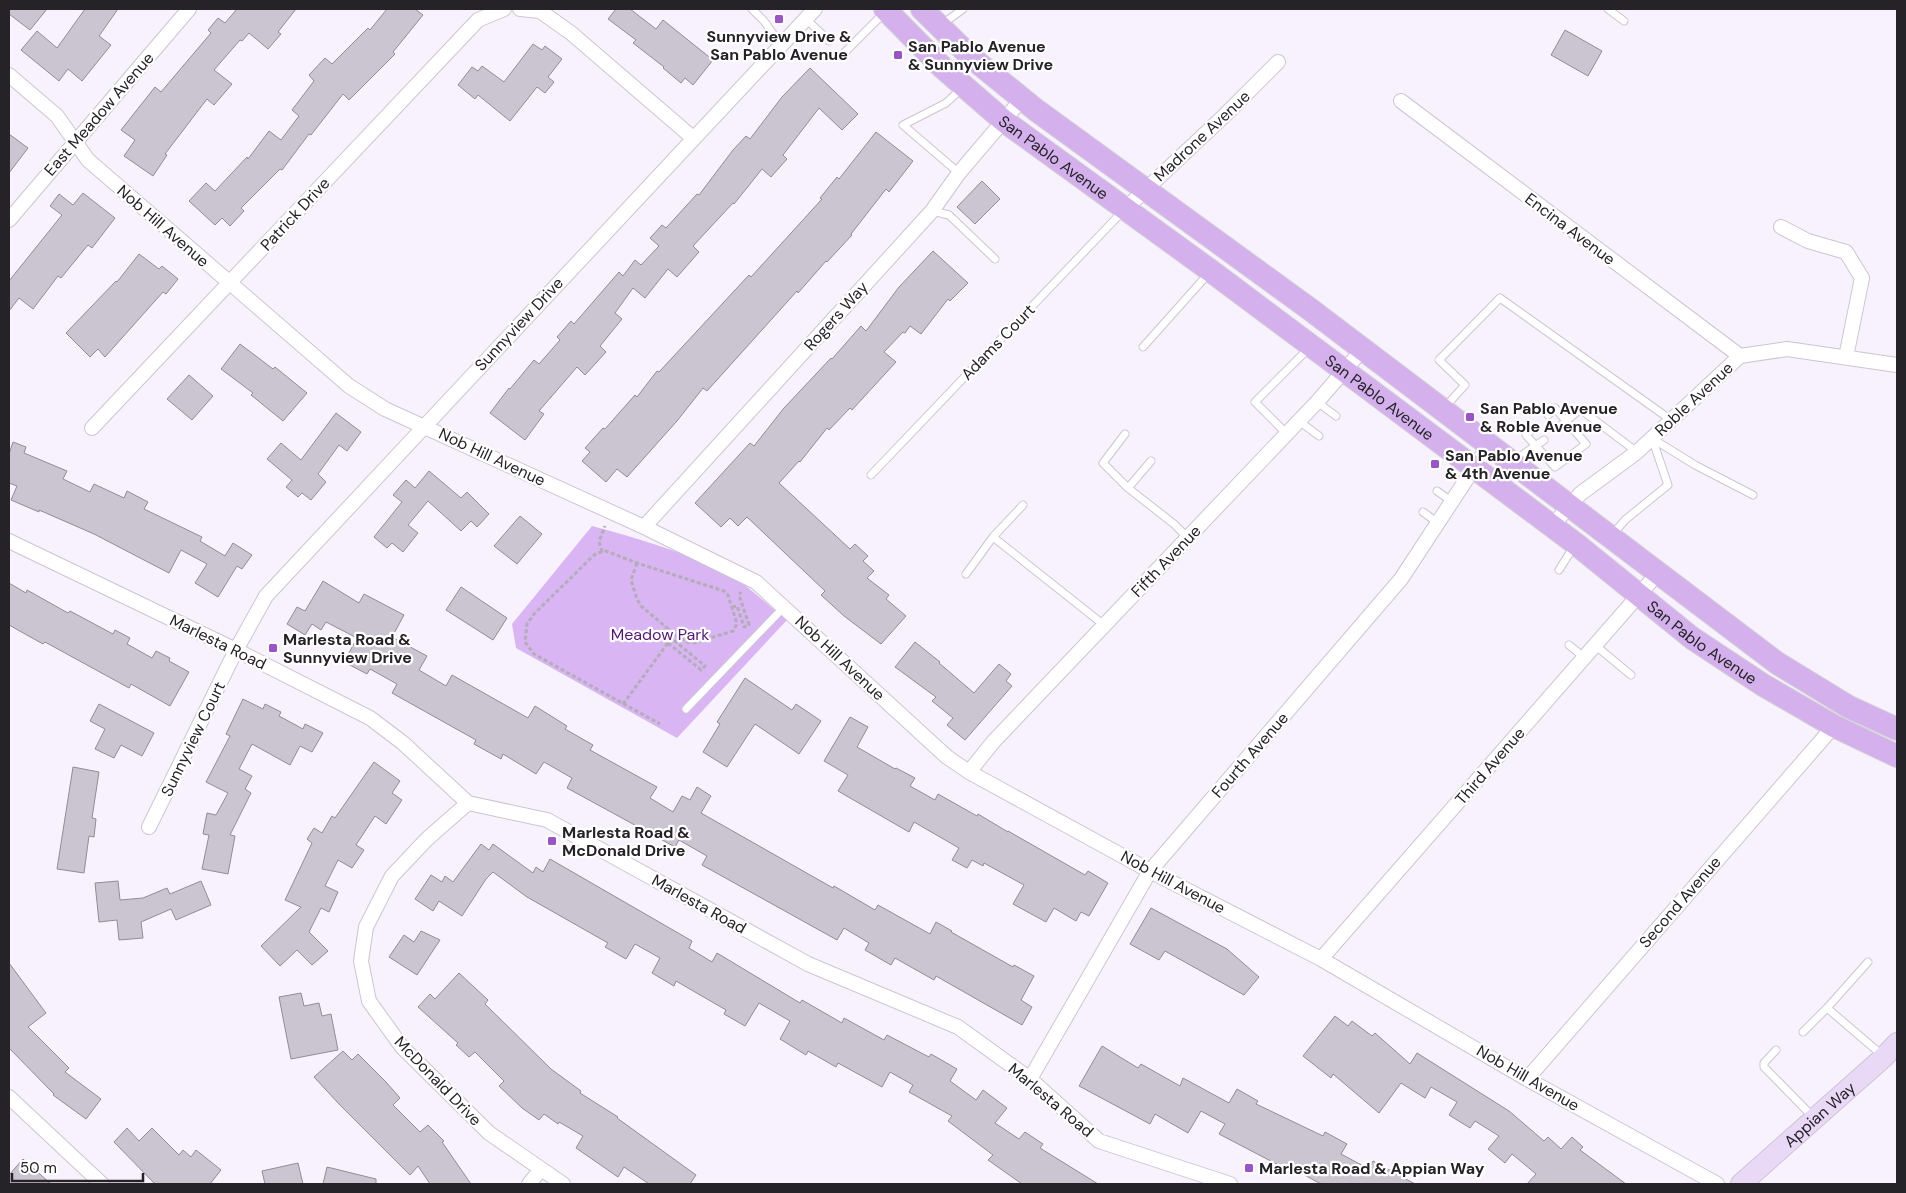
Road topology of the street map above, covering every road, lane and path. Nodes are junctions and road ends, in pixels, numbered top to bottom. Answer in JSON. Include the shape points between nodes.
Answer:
{"nodes":[{"id":1,"x":189,"y":9,"type":"edge"},
{"id":2,"x":504,"y":9,"type":"edge"},
{"id":3,"x":520,"y":9,"type":"edge"},
{"id":4,"x":752,"y":9,"type":"edge"},
{"id":5,"x":922,"y":9,"type":"edge"},
{"id":6,"x":963,"y":9,"type":"edge"},
{"id":7,"x":1608,"y":9,"type":"edge"},
{"id":8,"x":886,"y":10,"type":"edge"},
{"id":9,"x":810,"y":14,"type":"edge"},
{"id":10,"x":1624,"y":21,"type":"dead end"},
{"id":11,"x":939,"y":27,"type":"junction"},
{"id":12,"x":829,"y":41,"type":"dead end"},
{"id":13,"x":781,"y":45,"type":"junction"},
{"id":14,"x":843,"y":54,"type":"dead end"},
{"id":15,"x":1278,"y":62,"type":"dead end"},
{"id":16,"x":9,"y":76,"type":"edge"},
{"id":17,"x":963,"y":87,"type":"junction"},
{"id":18,"x":1022,"y":99,"type":"junction"},
{"id":19,"x":1401,"y":101,"type":"dead end"},
{"id":20,"x":1004,"y":121,"type":"junction"},
{"id":21,"x":693,"y":138,"type":"junction"},
{"id":22,"x":75,"y":141,"type":"junction"},
{"id":23,"x":959,"y":173,"type":"junction"},
{"id":24,"x":1144,"y":189,"type":"junction"},
{"id":25,"x":1125,"y":209,"type":"junction"},
{"id":26,"x":932,"y":211,"type":"junction"},
{"id":27,"x":9,"y":220,"type":"edge"},
{"id":28,"x":1781,"y":227,"type":"dead end"},
{"id":29,"x":995,"y":259,"type":"dead end"},
{"id":30,"x":1211,"y":271,"type":"junction"},
{"id":31,"x":229,"y":284,"type":"junction"},
{"id":32,"x":1311,"y":346,"type":"junction"},
{"id":33,"x":1142,"y":347,"type":"dead end"},
{"id":34,"x":1363,"y":349,"type":"junction"},
{"id":35,"x":1740,"y":356,"type":"junction"},
{"id":36,"x":1846,"y":357,"type":"junction"},
{"id":37,"x":1897,"y":365,"type":"edge"},
{"id":38,"x":1344,"y":371,"type":"junction"},
{"id":39,"x":1317,"y":402,"type":"junction"},
{"id":40,"x":1443,"y":410,"type":"junction"},
{"id":41,"x":1548,"y":415,"type":"dead end"},
{"id":42,"x":1336,"y":416,"type":"dead end"},
{"id":43,"x":1566,"y":420,"type":"junction"},
{"id":44,"x":1672,"y":420,"type":"junction"},
{"id":45,"x":1299,"y":421,"type":"junction"},
{"id":46,"x":424,"y":426,"type":"junction"},
{"id":47,"x":92,"y":428,"type":"dead end"},
{"id":48,"x":1533,"y":428,"type":"dead end"},
{"id":49,"x":1558,"y":428,"type":"dead end"},
{"id":50,"x":1124,"y":434,"type":"dead end"},
{"id":51,"x":1287,"y":434,"type":"junction"},
{"id":52,"x":1319,"y":436,"type":"dead end"},
{"id":53,"x":1652,"y":438,"type":"junction"},
{"id":54,"x":1544,"y":440,"type":"dead end"},
{"id":55,"x":1489,"y":445,"type":"junction"},
{"id":56,"x":1536,"y":447,"type":"junction"},
{"id":57,"x":1637,"y":452,"type":"junction"},
{"id":58,"x":1151,"y":461,"type":"dead end"},
{"id":59,"x":1512,"y":462,"type":"junction"},
{"id":60,"x":1474,"y":467,"type":"junction"},
{"id":61,"x":871,"y":475,"type":"dead end"},
{"id":62,"x":1128,"y":488,"type":"junction"},
{"id":63,"x":1437,"y":491,"type":"dead end"},
{"id":64,"x":1753,"y":495,"type":"dead end"},
{"id":65,"x":1452,"y":501,"type":"junction"},
{"id":66,"x":1024,"y":505,"type":"dead end"},
{"id":67,"x":1569,"y":505,"type":"junction"},
{"id":68,"x":610,"y":512,"type":"junction"},
{"id":69,"x":1423,"y":512,"type":"dead end"},
{"id":70,"x":1438,"y":523,"type":"junction"},
{"id":71,"x":1552,"y":526,"type":"junction"},
{"id":72,"x":644,"y":527,"type":"junction"},
{"id":73,"x":1611,"y":536,"type":"junction"},
{"id":74,"x":994,"y":538,"type":"junction"},
{"id":75,"x":1188,"y":538,"type":"junction"},
{"id":76,"x":9,"y":541,"type":"edge"},
{"id":77,"x":1576,"y":544,"type":"junction"},
{"id":78,"x":602,"y":552,"type":"junction"},
{"id":79,"x":636,"y":563,"type":"junction"},
{"id":80,"x":1559,"y":570,"type":"dead end"},
{"id":81,"x":1658,"y":573,"type":"junction"},
{"id":82,"x":966,"y":574,"type":"dead end"},
{"id":83,"x":749,"y":578,"type":"junction"},
{"id":84,"x":1640,"y":595,"type":"junction"},
{"id":85,"x":784,"y":606,"type":"junction"},
{"id":86,"x":732,"y":607,"type":"junction"},
{"id":87,"x":1104,"y":625,"type":"junction"},
{"id":88,"x":666,"y":627,"type":"junction"},
{"id":89,"x":672,"y":632,"type":"junction"},
{"id":90,"x":668,"y":643,"type":"junction"},
{"id":91,"x":1569,"y":645,"type":"dead end"},
{"id":92,"x":1596,"y":646,"type":"junction"},
{"id":93,"x":236,"y":650,"type":"junction"},
{"id":94,"x":1585,"y":658,"type":"junction"},
{"id":95,"x":1631,"y":675,"type":"dead end"},
{"id":96,"x":623,"y":704,"type":"junction"},
{"id":97,"x":686,"y":708,"type":"dead end"},
{"id":98,"x":660,"y":724,"type":"dead end"},
{"id":99,"x":1834,"y":726,"type":"junction"},
{"id":100,"x":1897,"y":729,"type":"edge"},
{"id":101,"x":1897,"y":756,"type":"edge"},
{"id":102,"x":969,"y":772,"type":"junction"},
{"id":103,"x":468,"y":803,"type":"junction"},
{"id":104,"x":149,"y":827,"type":"dead end"},
{"id":105,"x":1150,"y":871,"type":"junction"},
{"id":106,"x":1321,"y":959,"type":"junction"},
{"id":107,"x":1868,"y":962,"type":"dead end"},
{"id":108,"x":1827,"y":1008,"type":"junction"},
{"id":109,"x":1803,"y":1032,"type":"dead end"},
{"id":110,"x":1776,"y":1050,"type":"dead end"},
{"id":111,"x":1891,"y":1050,"type":"edge"},
{"id":112,"x":1527,"y":1078,"type":"junction"},
{"id":113,"x":1030,"y":1079,"type":"junction"},
{"id":114,"x":9,"y":1097,"type":"edge"},
{"id":115,"x":1814,"y":1119,"type":"junction"},
{"id":116,"x":541,"y":1169,"type":"junction"},
{"id":117,"x":102,"y":1184,"type":"edge"},
{"id":118,"x":529,"y":1184,"type":"edge"},
{"id":119,"x":563,"y":1184,"type":"edge"},
{"id":120,"x":1230,"y":1184,"type":"edge"},
{"id":121,"x":1717,"y":1184,"type":"edge"},
{"id":122,"x":1741,"y":1184,"type":"edge"}],
"edges":[{"from":1,"to":22,"type":"street","name":"East Meadow Avenue"},
{"from":2,"to":31,"type":"street","name":"Patrick Drive","via":[[478,20]]},
{"from":3,"to":21,"type":"street","via":[[540,11],[570,33]]},
{"from":4,"to":13,"type":"lane"},
{"from":5,"to":11,"type":"main road","name":"San Pablo Avenue"},
{"from":6,"to":11,"type":"lane"},
{"from":7,"to":10,"type":"lane"},
{"from":8,"to":14,"type":"lane"},
{"from":8,"to":17,"type":"main road","name":"San Pablo Avenue"},
{"from":9,"to":12,"type":"lane"},
{"from":9,"to":13,"type":"street","name":"Sunnyview Drive"},
{"from":11,"to":18,"type":"main road","name":"San Pablo Avenue"},
{"from":13,"to":21,"type":"street","name":"Sunnyview Drive"},
{"from":15,"to":24,"type":"street","name":"Madrone Avenue"},
{"from":16,"to":22,"type":"street","name":"Nob Hill Avenue","via":[[57,116]]},
{"from":17,"to":20,"type":"main road","name":"San Pablo Avenue"},
{"from":17,"to":23,"type":"lane","via":[[946,103],[904,125]]},
{"from":18,"to":20,"type":"street","name":"Rogers Way"},
{"from":18,"to":24,"type":"main road","name":"San Pablo Avenue"},
{"from":19,"to":35,"type":"street","name":"Encina Avenue"},
{"from":20,"to":23,"type":"street","name":"Rogers Way"},
{"from":20,"to":25,"type":"main road","name":"San Pablo Avenue"},
{"from":21,"to":46,"type":"street","name":"Sunnyview Drive"},
{"from":22,"to":27,"type":"street","name":"East Meadow Avenue"},
{"from":22,"to":31,"type":"street","name":"Nob Hill Avenue","via":[[88,160]]},
{"from":23,"to":26,"type":"street","name":"Rogers Way"},
{"from":24,"to":25,"type":"street","name":"Madrone Avenue"},
{"from":24,"to":34,"type":"main road","name":"San Pablo Avenue"},
{"from":25,"to":30,"type":"main road","name":"San Pablo Avenue"},
{"from":25,"to":61,"type":"lane","name":"Adams Court"},
{"from":26,"to":29,"type":"lane","via":[[949,215]]},
{"from":26,"to":72,"type":"street","name":"Rogers Way"},
{"from":28,"to":36,"type":"street","via":[[1808,241],[1846,252],[1862,278]]},
{"from":30,"to":32,"type":"main road","name":"San Pablo Avenue"},
{"from":30,"to":33,"type":"lane"},
{"from":31,"to":46,"type":"street","name":"Nob Hill Avenue","via":[[349,386],[386,409]]},
{"from":31,"to":47,"type":"street","name":"Patrick Drive"},
{"from":32,"to":38,"type":"main road","name":"San Pablo Avenue"},
{"from":32,"to":51,"type":"lane","via":[[1255,402]]},
{"from":34,"to":38,"type":"street","name":"Fifth Avenue"},
{"from":34,"to":40,"type":"main road","name":"San Pablo Avenue"},
{"from":35,"to":36,"type":"street","name":"Roble Avenue","via":[[1787,348]]},
{"from":35,"to":44,"type":"street","name":"Roble Avenue"},
{"from":36,"to":37,"type":"street","name":"Roble Avenue"},
{"from":38,"to":39,"type":"street","name":"Fifth Avenue"},
{"from":38,"to":60,"type":"main road","name":"San Pablo Avenue"},
{"from":39,"to":42,"type":"lane"},
{"from":39,"to":45,"type":"street","name":"Fifth Avenue"},
{"from":40,"to":44,"type":"lane","via":[[1465,385],[1439,360],[1500,298]]},
{"from":40,"to":55,"type":"main road","name":"San Pablo Avenue"},
{"from":41,"to":43,"type":"lane","via":[[1555,408]]},
{"from":43,"to":49,"type":"lane"},
{"from":43,"to":56,"type":"lane","via":[[1586,444],[1555,467]]},
{"from":43,"to":57,"type":"lane","via":[[1580,409]]},
{"from":44,"to":53,"type":"street","name":"Roble Avenue"},
{"from":45,"to":51,"type":"street","name":"Fifth Avenue"},
{"from":45,"to":52,"type":"lane"},
{"from":46,"to":68,"type":"street","name":"Nob Hill Avenue"},
{"from":46,"to":93,"type":"street","name":"Sunnyview Drive","via":[[266,596]]},
{"from":48,"to":56,"type":"lane","via":[[1526,435]]},
{"from":50,"to":62,"type":"lane","via":[[1103,463]]},
{"from":51,"to":75,"type":"street","name":"Fifth Avenue"},
{"from":53,"to":57,"type":"street","name":"Roble Avenue"},
{"from":53,"to":64,"type":"lane"},
{"from":53,"to":73,"type":"lane","via":[[1668,485],[1625,520]]},
{"from":54,"to":56,"type":"lane"},
{"from":55,"to":59,"type":"main road","name":"San Pablo Avenue"},
{"from":55,"to":60,"type":"street","name":"Fourth Avenue"},
{"from":56,"to":59,"type":"lane"},
{"from":57,"to":67,"type":"street","name":"Roble Avenue"},
{"from":58,"to":62,"type":"lane"},
{"from":59,"to":67,"type":"main road","name":"San Pablo Avenue"},
{"from":60,"to":65,"type":"street","name":"Fourth Avenue"},
{"from":60,"to":71,"type":"main road","name":"San Pablo Avenue"},
{"from":62,"to":75,"type":"lane"},
{"from":63,"to":65,"type":"lane"},
{"from":65,"to":70,"type":"street","name":"Fourth Avenue"},
{"from":66,"to":74,"type":"lane"},
{"from":67,"to":71,"type":"street","name":"Roble Avenue"},
{"from":67,"to":73,"type":"main road","name":"San Pablo Avenue"},
{"from":68,"to":72,"type":"street","name":"Nob Hill Avenue"},
{"from":68,"to":78,"type":"path","via":[[599,541]]},
{"from":69,"to":70,"type":"lane"},
{"from":70,"to":105,"type":"street","name":"Fourth Avenue","via":[[1384,601]]},
{"from":71,"to":77,"type":"main road","name":"San Pablo Avenue"},
{"from":72,"to":83,"type":"street","name":"Nob Hill Avenue"},
{"from":73,"to":81,"type":"main road","name":"San Pablo Avenue"},
{"from":74,"to":82,"type":"lane"},
{"from":74,"to":87,"type":"lane"},
{"from":75,"to":87,"type":"street","name":"Fifth Avenue"},
{"from":76,"to":93,"type":"street","name":"Marlesta Road"},
{"from":77,"to":80,"type":"lane"},
{"from":77,"to":84,"type":"main road","name":"San Pablo Avenue"},
{"from":78,"to":79,"type":"path","via":[[614,553]]},
{"from":78,"to":96,"type":"path","via":[[592,556],[534,614],[527,624],[525,642],[534,654]]},
{"from":79,"to":86,"type":"path","via":[[720,588],[728,595]]},
{"from":79,"to":88,"type":"path","via":[[631,580],[637,599]]},
{"from":81,"to":84,"type":"street","name":"Third Avenue"},
{"from":81,"to":100,"type":"main road","name":"San Pablo Avenue","via":[[1777,664],[1849,707]]},
{"from":83,"to":85,"type":"street","name":"Nob Hill Avenue"},
{"from":83,"to":86,"type":"path","via":[[740,595],[749,625],[744,627],[737,606]]},
{"from":84,"to":92,"type":"street","name":"Third Avenue"},
{"from":84,"to":99,"type":"main road","name":"San Pablo Avenue","via":[[1692,638],[1763,685]]},
{"from":85,"to":97,"type":"lane"},
{"from":85,"to":102,"type":"street","name":"Nob Hill Avenue","via":[[947,757]]},
{"from":86,"to":89,"type":"path","via":[[737,624],[734,631],[694,643]]},
{"from":87,"to":102,"type":"street","name":"Fifth Avenue","via":[[994,741]]},
{"from":88,"to":89,"type":"path"},
{"from":88,"to":90,"type":"path","via":[[659,636]]},
{"from":89,"to":90,"type":"path","via":[[669,636],[705,666],[701,670]]},
{"from":90,"to":96,"type":"path"},
{"from":91,"to":94,"type":"lane"},
{"from":92,"to":94,"type":"street","name":"Third Avenue"},
{"from":92,"to":95,"type":"lane"},
{"from":93,"to":103,"type":"street","name":"Marlesta Road","via":[[370,718],[403,743]]},
{"from":93,"to":104,"type":"street","name":"Sunnyview Court"},
{"from":94,"to":106,"type":"street","name":"Third Avenue"},
{"from":96,"to":98,"type":"path"},
{"from":99,"to":101,"type":"main road","name":"San Pablo Avenue"},
{"from":99,"to":112,"type":"street","name":"Second Avenue"},
{"from":102,"to":105,"type":"street","name":"Nob Hill Avenue"},
{"from":103,"to":113,"type":"street","name":"Marlesta Road","via":[[547,820],[808,964],[958,1027]]},
{"from":103,"to":116,"type":"street","name":"McDonald Drive","via":[[392,876],[366,927],[361,961],[364,977],[369,1001],[402,1047],[489,1133]]},
{"from":105,"to":106,"type":"street","name":"Nob Hill Avenue"},
{"from":105,"to":113,"type":"street","name":"Fourth Avenue"},
{"from":106,"to":112,"type":"street","name":"Nob Hill Avenue"},
{"from":107,"to":108,"type":"lane"},
{"from":108,"to":109,"type":"lane"},
{"from":108,"to":111,"type":"lane"},
{"from":110,"to":115,"type":"lane","via":[[1764,1067]]},
{"from":111,"to":115,"type":"main road","name":"Appian Way"},
{"from":112,"to":121,"type":"street","name":"Nob Hill Avenue"},
{"from":113,"to":120,"type":"street","name":"Marlesta Road","via":[[1099,1141]]},
{"from":114,"to":117,"type":"street"},
{"from":115,"to":122,"type":"main road","name":"Appian Way"},
{"from":116,"to":118,"type":"street"},
{"from":116,"to":119,"type":"street","name":"McDonald Drive"}]}
